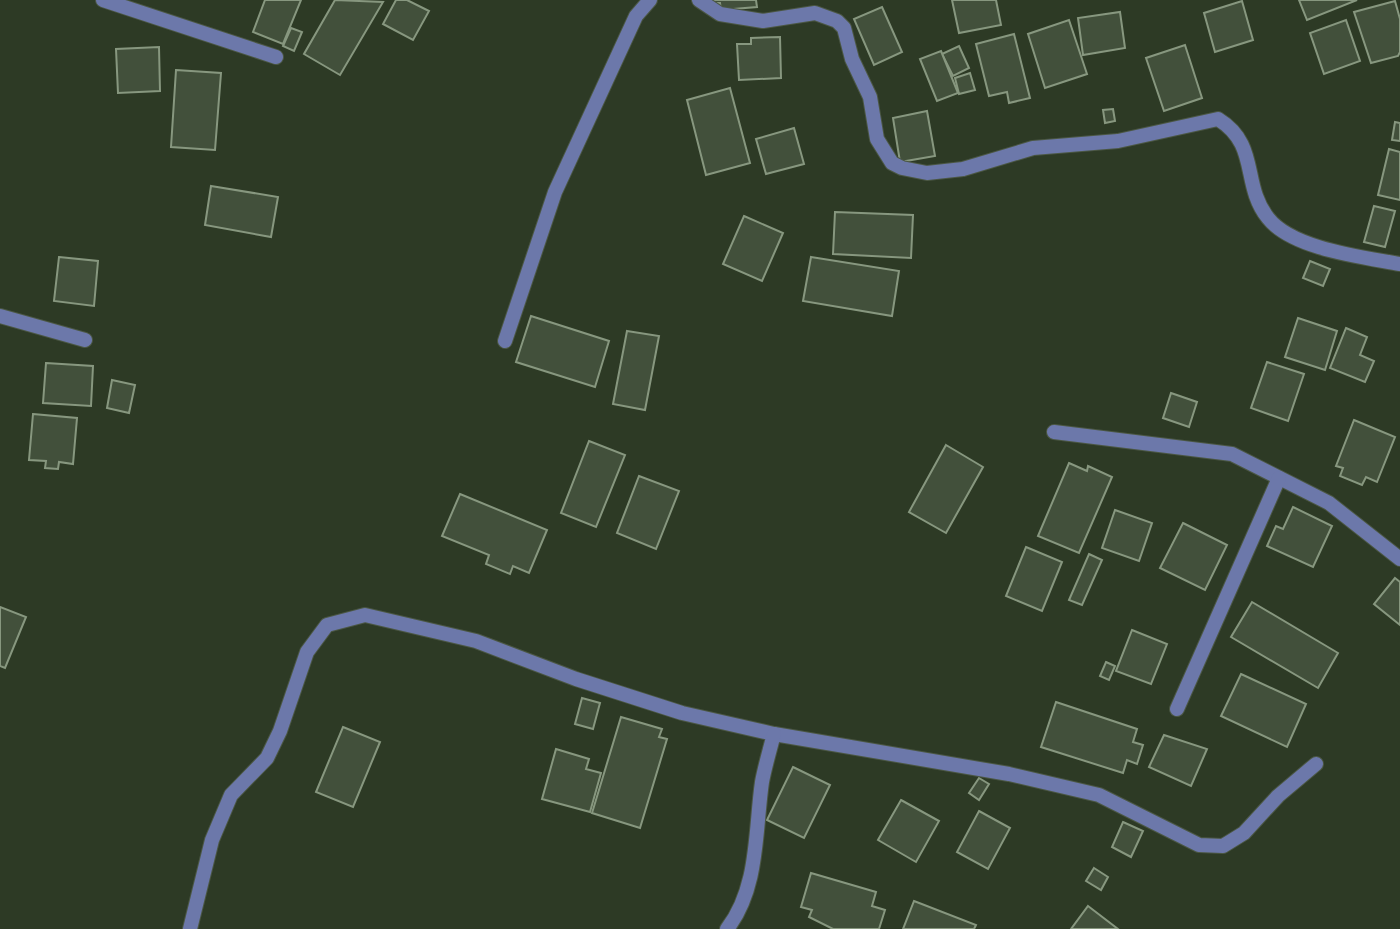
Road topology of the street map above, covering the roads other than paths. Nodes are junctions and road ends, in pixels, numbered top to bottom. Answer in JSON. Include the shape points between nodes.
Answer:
{"nodes":[{"id":1,"x":103,"y":0,"type":"edge"},
{"id":2,"x":650,"y":0,"type":"edge"},
{"id":3,"x":699,"y":0,"type":"edge"},
{"id":4,"x":276,"y":57,"type":"dead end"},
{"id":5,"x":1400,"y":264,"type":"edge"},
{"id":6,"x":0,"y":316,"type":"edge"},
{"id":7,"x":85,"y":340,"type":"dead end"},
{"id":8,"x":505,"y":341,"type":"dead end"},
{"id":9,"x":1054,"y":432,"type":"dead end"},
{"id":10,"x":1279,"y":478,"type":"junction"},
{"id":11,"x":1400,"y":559,"type":"edge"},
{"id":12,"x":1177,"y":709,"type":"dead end"},
{"id":13,"x":774,"y":734,"type":"junction"},
{"id":14,"x":1316,"y":765,"type":"dead end"},
{"id":15,"x":190,"y":929,"type":"edge"},
{"id":16,"x":727,"y":929,"type":"edge"}],
"edges":[{"from":1,"to":4,"type":"street"},
{"from":2,"to":8,"type":"street","via":[[636,16],[555,191]]},
{"from":3,"to":5,"type":"street","via":[[720,14],[763,21],[815,13],[837,21],[844,28],[870,97],[877,139],[892,163],[902,168],[927,173],[962,169],[1033,148],[1118,141],[1218,119],[1244,142],[1257,197],[1268,218],[1287,233],[1332,250]]},
{"from":6,"to":7,"type":"street"},
{"from":9,"to":10,"type":"street","via":[[1232,454]]},
{"from":10,"to":11,"type":"street","via":[[1329,503]]},
{"from":10,"to":12,"type":"street"},
{"from":13,"to":14,"type":"street","via":[[996,771],[1099,795],[1199,845],[1223,846],[1244,833],[1278,796]]},
{"from":13,"to":15,"type":"street","via":[[682,713],[476,641],[365,615],[327,625],[307,652],[281,731],[267,758],[232,795],[212,840]]},
{"from":13,"to":16,"type":"street","via":[[762,780],[752,869]]}]}
